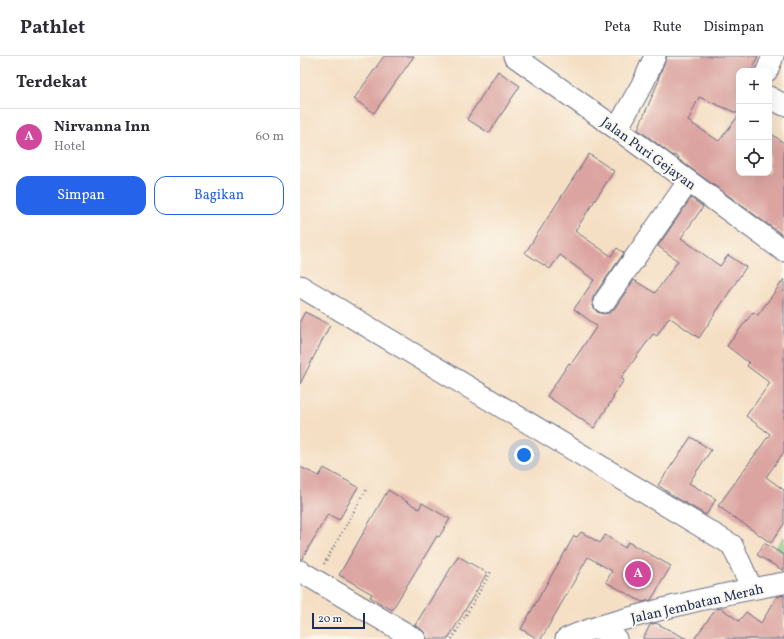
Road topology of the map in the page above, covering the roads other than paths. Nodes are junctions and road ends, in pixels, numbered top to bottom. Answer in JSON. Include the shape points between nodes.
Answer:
{"nodes":[{"id":1,"x":514,"y":56,"type":"edge"},
{"id":2,"x":655,"y":56,"type":"edge"},
{"id":3,"x":773,"y":56,"type":"edge"},
{"id":4,"x":768,"y":68,"type":"edge"},
{"id":5,"x":772,"y":98,"type":"edge"},
{"id":6,"x":784,"y":104,"type":"edge"},
{"id":7,"x":616,"y":129,"type":"junction"},
{"id":8,"x":688,"y":182,"type":"junction"},
{"id":9,"x":784,"y":251,"type":"edge"},
{"id":10,"x":300,"y":286,"type":"edge"},
{"id":11,"x":604,"y":302,"type":"dead end"},
{"id":12,"x":308,"y":576,"type":"edge"},
{"id":13,"x":784,"y":583,"type":"edge"},
{"id":14,"x":752,"y":589,"type":"junction"},
{"id":15,"x":597,"y":627,"type":"junction"},
{"id":16,"x":416,"y":639,"type":"edge"},
{"id":17,"x":566,"y":639,"type":"edge"},
{"id":18,"x":616,"y":639,"type":"edge"}],
"edges":[{"from":1,"to":7,"type":"street","name":"Jalan Puri Gejayan"},
{"from":2,"to":7,"type":"street"},
{"from":3,"to":4,"type":"street"},
{"from":5,"to":6,"type":"street"},
{"from":7,"to":8,"type":"street","name":"Jalan Puri Gejayan"},
{"from":8,"to":9,"type":"street","name":"Jalan Puri Gejayan"},
{"from":8,"to":11,"type":"street"},
{"from":10,"to":14,"type":"street","via":[[732,545]]},
{"from":12,"to":16,"type":"street"},
{"from":13,"to":14,"type":"street","name":"Jalan Jembatan Merah"},
{"from":14,"to":15,"type":"street","name":"Jalan Jembatan Merah"},
{"from":15,"to":17,"type":"street","name":"Jalan Jembatan Merah"},
{"from":15,"to":18,"type":"street"}]}
